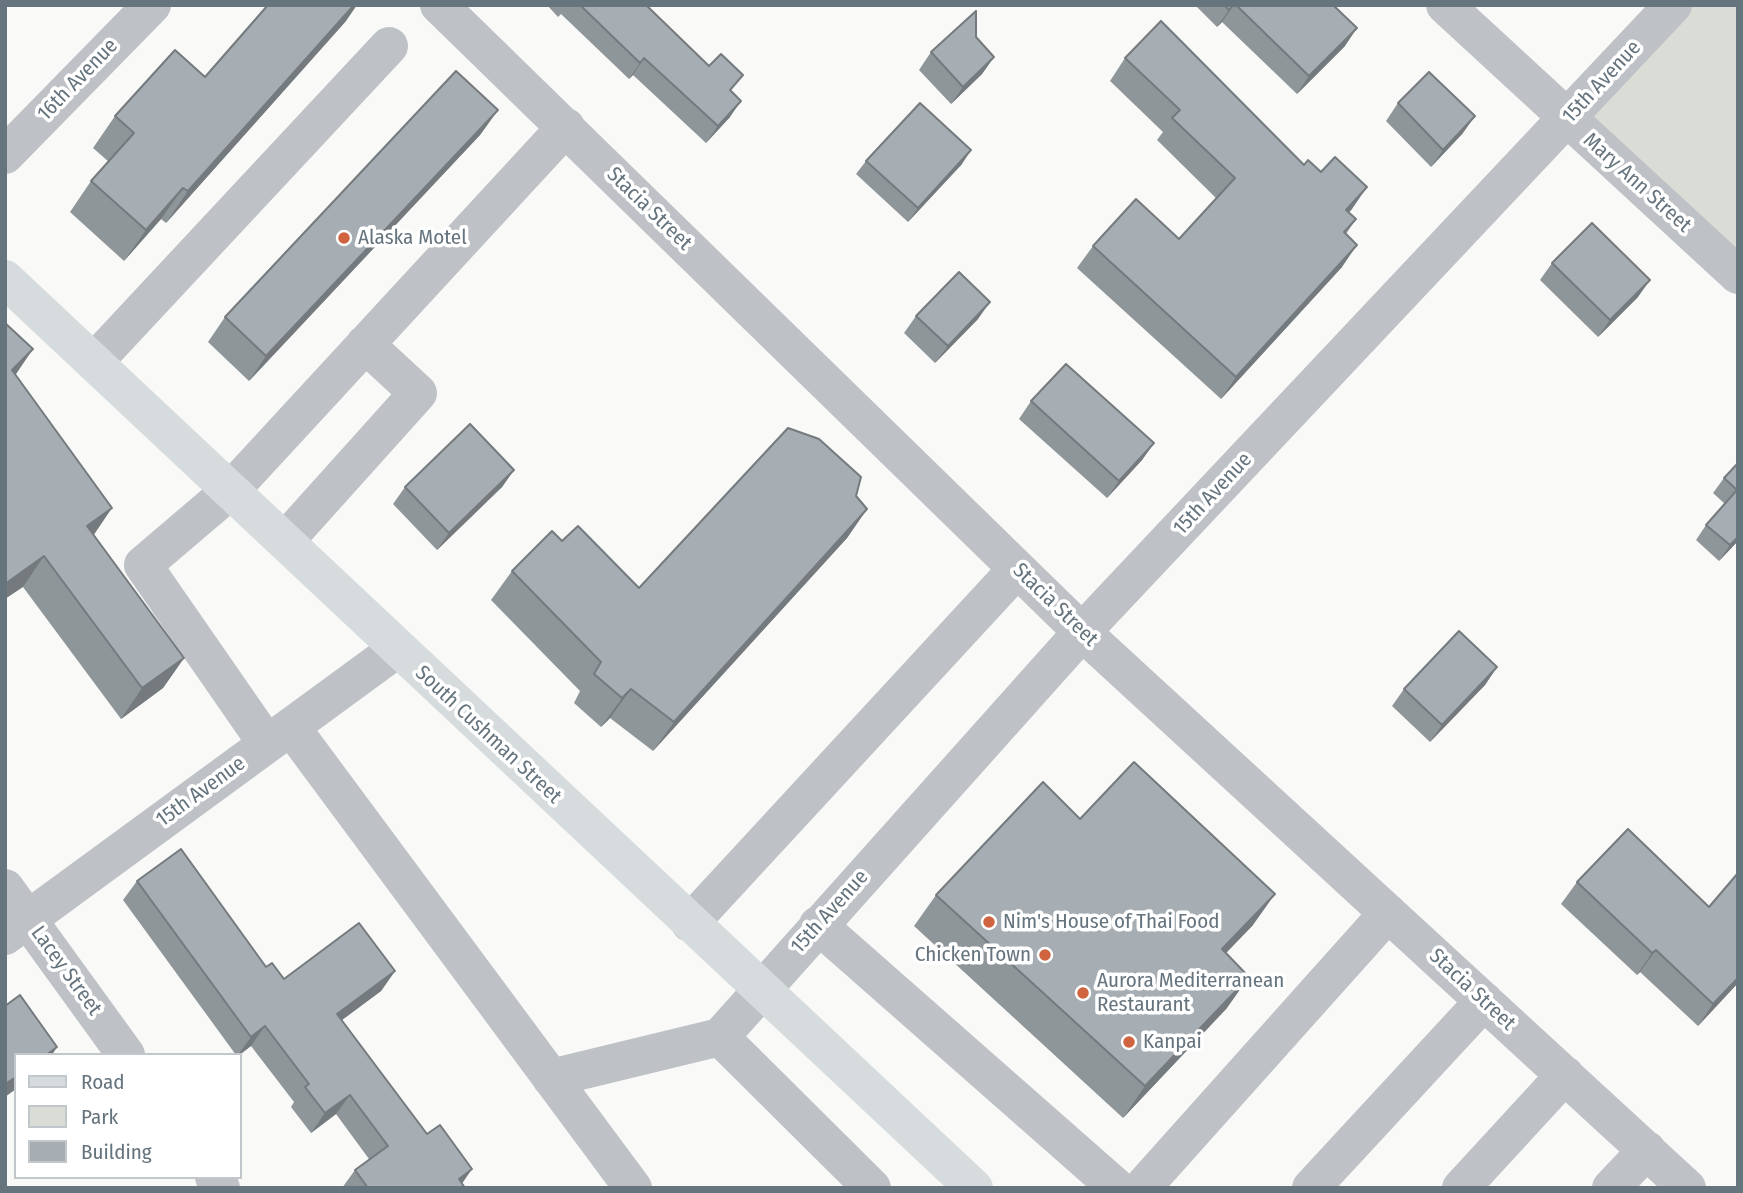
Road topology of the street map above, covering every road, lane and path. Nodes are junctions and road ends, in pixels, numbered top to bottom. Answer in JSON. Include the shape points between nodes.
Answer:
{"nodes":[{"id":1,"x":152,"y":5,"type":"edge"},
{"id":2,"x":439,"y":5,"type":"edge"},
{"id":3,"x":1445,"y":5,"type":"edge"},
{"id":4,"x":1673,"y":5,"type":"edge"},
{"id":5,"x":388,"y":46,"type":"dead end"},
{"id":6,"x":1567,"y":119,"type":"junction"},
{"id":7,"x":566,"y":127,"type":"junction"},
{"id":8,"x":5,"y":155,"type":"edge"},
{"id":9,"x":1738,"y":275,"type":"edge"},
{"id":10,"x":5,"y":279,"type":"edge"},
{"id":11,"x":365,"y":344,"type":"junction"},
{"id":12,"x":94,"y":362,"type":"junction"},
{"id":13,"x":231,"y":490,"type":"junction"},
{"id":14,"x":285,"y":541,"type":"junction"},
{"id":15,"x":1017,"y":569,"type":"junction"},
{"id":16,"x":1082,"y":632,"type":"junction"},
{"id":17,"x":397,"y":649,"type":"junction"},
{"id":18,"x":279,"y":735,"type":"junction"},
{"id":19,"x":5,"y":888,"type":"edge"},
{"id":20,"x":1388,"y":913,"type":"junction"},
{"id":21,"x":690,"y":923,"type":"junction"},
{"id":22,"x":818,"y":925,"type":"junction"},
{"id":23,"x":17,"y":927,"type":"edge"},
{"id":24,"x":760,"y":989,"type":"junction"},
{"id":25,"x":1484,"y":1001,"type":"junction"},
{"id":26,"x":720,"y":1037,"type":"junction"},
{"id":27,"x":124,"y":1053,"type":"edge"},
{"id":28,"x":1565,"y":1075,"type":"junction"},
{"id":29,"x":551,"y":1079,"type":"junction"},
{"id":30,"x":1647,"y":1150,"type":"junction"},
{"id":31,"x":633,"y":1188,"type":"edge"},
{"id":32,"x":872,"y":1188,"type":"edge"},
{"id":33,"x":974,"y":1188,"type":"edge"},
{"id":34,"x":1118,"y":1188,"type":"edge"},
{"id":35,"x":1142,"y":1188,"type":"edge"},
{"id":36,"x":1311,"y":1188,"type":"edge"},
{"id":37,"x":1461,"y":1188,"type":"edge"},
{"id":38,"x":1611,"y":1188,"type":"edge"},
{"id":39,"x":1687,"y":1188,"type":"edge"}],
"edges":[{"from":1,"to":8,"type":"street","name":"16th Avenue"},
{"from":2,"to":7,"type":"street","name":"Stacia Street"},
{"from":3,"to":6,"type":"street","name":"Mary Ann Street"},
{"from":4,"to":6,"type":"street","name":"15th Avenue"},
{"from":5,"to":12,"type":"street"},
{"from":6,"to":9,"type":"street","name":"Mary Ann Street"},
{"from":6,"to":16,"type":"street","name":"15th Avenue"},
{"from":7,"to":11,"type":"street"},
{"from":7,"to":15,"type":"street","name":"Stacia Street"},
{"from":10,"to":12,"type":"main road","name":"South Cushman Street"},
{"from":11,"to":13,"type":"street"},
{"from":11,"to":14,"type":"street","via":[[418,393]]},
{"from":12,"to":13,"type":"main road","name":"South Cushman Street"},
{"from":13,"to":14,"type":"main road","name":"South Cushman Street"},
{"from":13,"to":18,"type":"street","via":[[144,565]]},
{"from":14,"to":17,"type":"main road","name":"South Cushman Street"},
{"from":15,"to":16,"type":"street","name":"Stacia Street"},
{"from":15,"to":21,"type":"street"},
{"from":16,"to":20,"type":"street","name":"Stacia Street"},
{"from":16,"to":22,"type":"street","name":"15th Avenue"},
{"from":17,"to":18,"type":"street","name":"15th Avenue"},
{"from":17,"to":21,"type":"main road","name":"South Cushman Street"},
{"from":18,"to":23,"type":"street","name":"15th Avenue"},
{"from":18,"to":29,"type":"street"},
{"from":19,"to":23,"type":"street","name":"Lacey Street"},
{"from":20,"to":25,"type":"street","name":"Stacia Street"},
{"from":20,"to":35,"type":"street"},
{"from":21,"to":24,"type":"main road","name":"South Cushman Street"},
{"from":22,"to":24,"type":"street","name":"15th Avenue"},
{"from":22,"to":34,"type":"street"},
{"from":23,"to":27,"type":"street","name":"Lacey Street"},
{"from":24,"to":26,"type":"street","name":"15th Avenue"},
{"from":24,"to":33,"type":"main road","name":"South Cushman Street"},
{"from":25,"to":28,"type":"street","name":"Stacia Street"},
{"from":25,"to":36,"type":"street"},
{"from":26,"to":29,"type":"street"},
{"from":26,"to":32,"type":"street"},
{"from":28,"to":30,"type":"street","name":"Stacia Street"},
{"from":28,"to":37,"type":"street"},
{"from":29,"to":31,"type":"street"},
{"from":30,"to":38,"type":"street"},
{"from":30,"to":39,"type":"street","name":"Stacia Street"}]}
